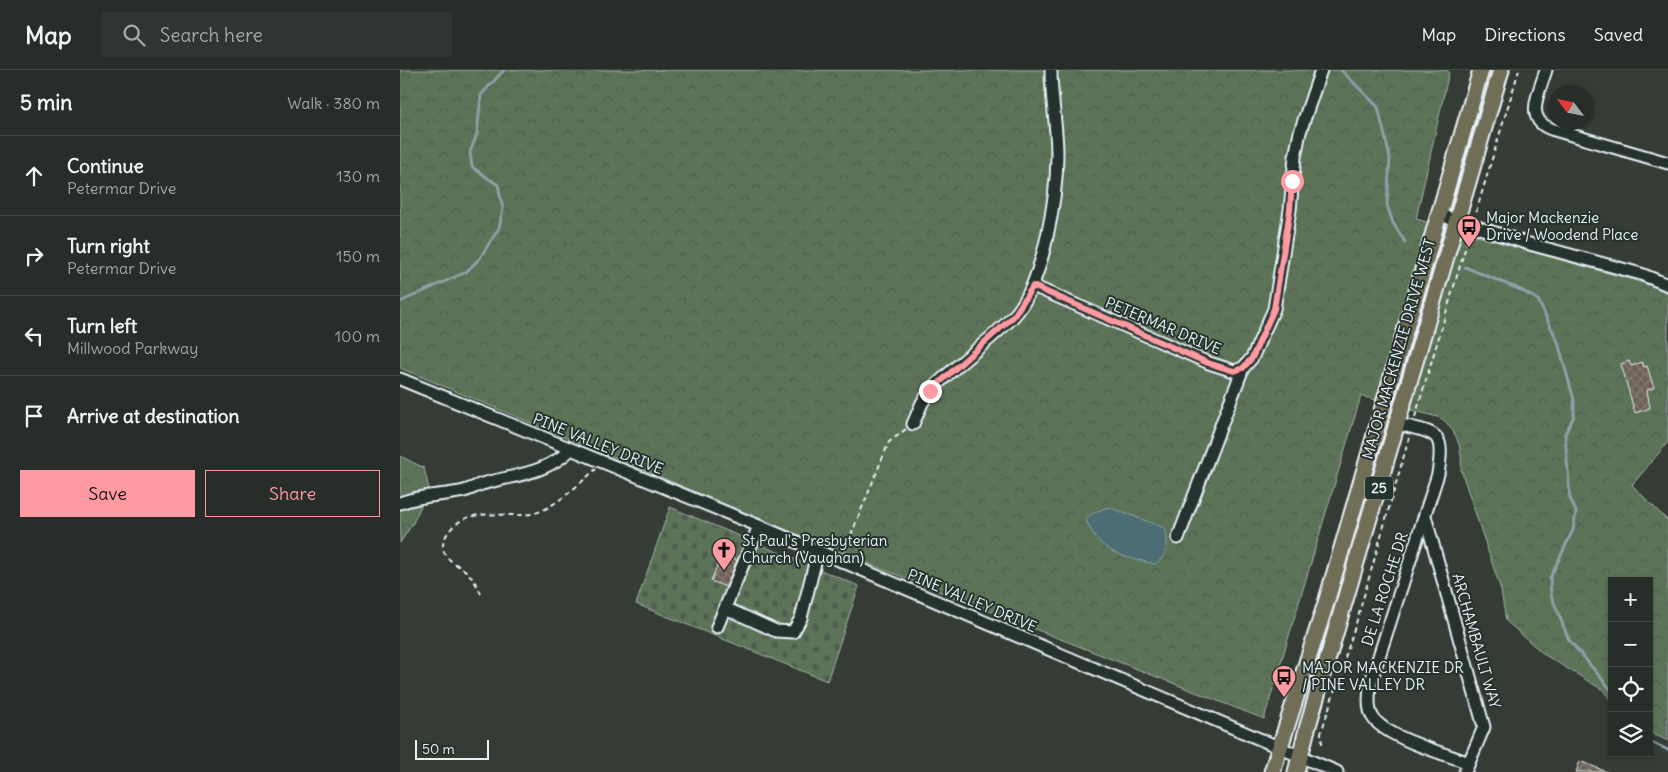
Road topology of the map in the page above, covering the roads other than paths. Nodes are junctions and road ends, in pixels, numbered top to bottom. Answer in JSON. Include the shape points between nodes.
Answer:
{"nodes":[{"id":1,"x":1051,"y":70,"type":"edge"},
{"id":2,"x":1321,"y":70,"type":"edge"},
{"id":3,"x":1481,"y":70,"type":"edge"},
{"id":4,"x":1501,"y":70,"type":"edge"},
{"id":5,"x":1546,"y":70,"type":"edge"},
{"id":6,"x":1668,"y":163,"type":"edge"},
{"id":7,"x":1438,"y":214,"type":"junction"},
{"id":8,"x":1455,"y":220,"type":"junction"},
{"id":9,"x":1668,"y":285,"type":"edge"},
{"id":10,"x":1033,"y":286,"type":"junction"},
{"id":11,"x":1243,"y":368,"type":"junction"},
{"id":12,"x":400,"y":379,"type":"edge"},
{"id":13,"x":914,"y":424,"type":"road end"},
{"id":14,"x":1405,"y":426,"type":"junction"},
{"id":15,"x":571,"y":449,"type":"junction"},
{"id":16,"x":400,"y":503,"type":"edge"},
{"id":17,"x":1425,"y":515,"type":"junction"},
{"id":18,"x":759,"y":526,"type":"junction"},
{"id":19,"x":1178,"y":538,"type":"dead end"},
{"id":20,"x":818,"y":551,"type":"junction"},
{"id":21,"x":726,"y":608,"type":"junction"},
{"id":22,"x":717,"y":627,"type":"dead end"},
{"id":23,"x":1280,"y":746,"type":"junction"},
{"id":24,"x":1300,"y":755,"type":"junction"},
{"id":25,"x":1467,"y":767,"type":"edge"},
{"id":26,"x":1272,"y":772,"type":"edge"},
{"id":27,"x":1296,"y":772,"type":"edge"},
{"id":28,"x":1338,"y":772,"type":"edge"}],
"edges":[{"from":1,"to":10,"type":"street","via":[[1057,152],[1055,186]]},
{"from":2,"to":11,"type":"street","via":[[1295,157],[1274,309],[1252,358]]},
{"from":3,"to":7,"type":"main road","name":"MAJOR MACKENZIE DRIVE WEST","number":"25"},
{"from":4,"to":8,"type":"main road","name":"MAJOR MACKENZIE DRIVE WEST","number":"25"},
{"from":5,"to":6,"type":"street","via":[[1535,110],[1539,123]]},
{"from":7,"to":8,"type":"street"},
{"from":7,"to":23,"type":"main road","name":"MAJOR MACKENZIE DRIVE WEST","number":"25","via":[[1326,603]]},
{"from":8,"to":9,"type":"street","via":[[1641,274]]},
{"from":8,"to":14,"type":"main road","name":"MAJOR MACKENZIE DRIVE WEST","number":"25"},
{"from":10,"to":11,"type":"street","name":"PETERMAR DRIVE","via":[[1208,363],[1234,371]]},
{"from":10,"to":13,"type":"street","via":[[1014,316],[930,391]]},
{"from":11,"to":19,"type":"street"},
{"from":12,"to":15,"type":"street","name":"PINE VALLEY DRIVE"},
{"from":14,"to":17,"type":"street","name":"DE LA ROCHE DR","via":[[1430,433],[1442,448],[1438,474]]},
{"from":14,"to":24,"type":"main road","name":"MAJOR MACKENZIE DRIVE WEST","number":"25"},
{"from":15,"to":16,"type":"street","via":[[561,459],[540,470],[464,491],[417,497]]},
{"from":15,"to":18,"type":"street","name":"PINE VALLEY DRIVE"},
{"from":17,"to":25,"type":"street","name":"ARCHAMBAULT WAY","via":[[1484,727]]},
{"from":17,"to":25,"type":"street","name":"DE LA ROCHE DR","via":[[1371,681],[1370,707],[1372,716],[1383,728]]},
{"from":18,"to":20,"type":"street","name":"PINE VALLEY DRIVE"},
{"from":18,"to":21,"type":"street"},
{"from":20,"to":21,"type":"street","via":[[801,618],[793,632],[776,631]]},
{"from":20,"to":23,"type":"street","name":"PINE VALLEY DRIVE"},
{"from":21,"to":22,"type":"street"},
{"from":23,"to":24,"type":"street","name":"PINE VALLEY DRIVE"},
{"from":23,"to":26,"type":"main road","name":"MAJOR MACKENZIE DRIVE WEST","number":"25"},
{"from":24,"to":27,"type":"main road","name":"MAJOR MACKENZIE DRIVE WEST","number":"25"},
{"from":24,"to":28,"type":"street","name":"PINE VALLEY DRIVE"}]}
